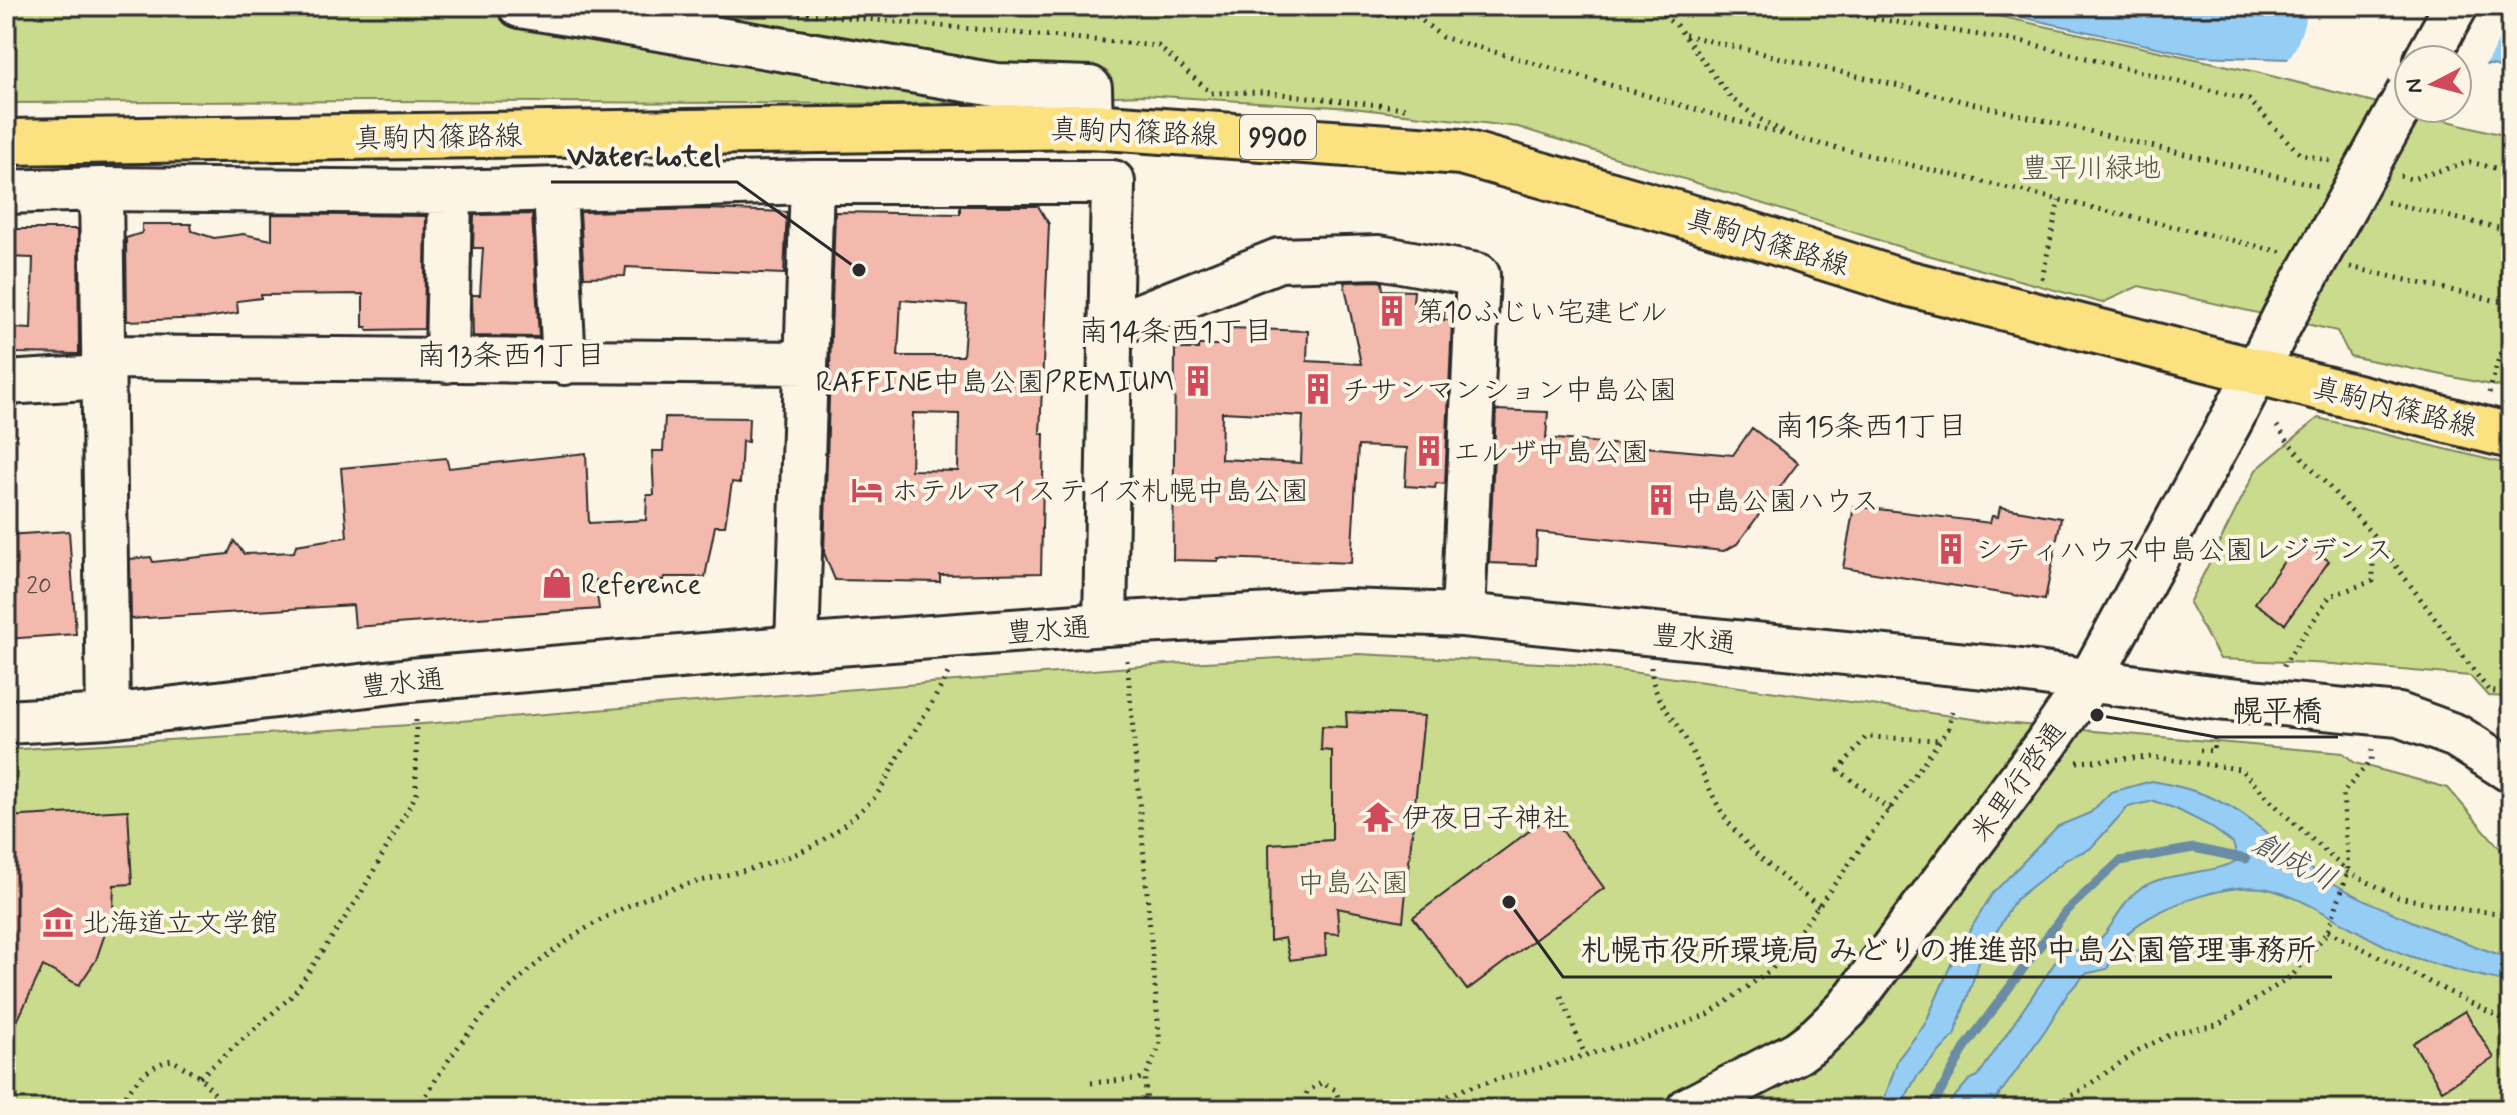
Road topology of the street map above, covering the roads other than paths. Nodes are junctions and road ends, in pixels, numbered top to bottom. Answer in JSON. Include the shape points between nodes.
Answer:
{"nodes":[{"id":1,"x":520,"y":6,"type":"edge"},
{"id":2,"x":2456,"y":6,"type":"edge"},
{"id":3,"x":2435,"y":44,"type":"edge"},
{"id":4,"x":2393,"y":120,"type":"edge"},
{"id":5,"x":1091,"y":126,"type":"junction"},
{"id":6,"x":6,"y":142,"type":"edge"},
{"id":7,"x":812,"y":182,"type":"junction"},
{"id":8,"x":101,"y":189,"type":"junction"},
{"id":9,"x":555,"y":191,"type":"junction"},
{"id":10,"x":6,"y":192,"type":"edge"},
{"id":11,"x":450,"y":192,"type":"junction"},
{"id":12,"x":1112,"y":326,"type":"junction"},
{"id":13,"x":447,"y":361,"type":"junction"},
{"id":14,"x":564,"y":363,"type":"junction"},
{"id":15,"x":806,"y":363,"type":"junction"},
{"id":16,"x":103,"y":367,"type":"junction"},
{"id":17,"x":2257,"y":372,"type":"junction"},
{"id":18,"x":6,"y":383,"type":"edge"},
{"id":19,"x":2511,"y":436,"type":"edge"},
{"id":20,"x":1463,"y":615,"type":"junction"},
{"id":21,"x":1105,"y":624,"type":"junction"},
{"id":22,"x":797,"y":647,"type":"junction"},
{"id":23,"x":2090,"y":680,"type":"junction"},
{"id":24,"x":108,"y":716,"type":"junction"},
{"id":25,"x":6,"y":722,"type":"edge"},
{"id":26,"x":2511,"y":771,"type":"edge"},
{"id":27,"x":1688,"y":1109,"type":"edge"}],
"edges":[{"from":1,"to":5,"type":"street","via":[[996,85],[1090,88]]},
{"from":2,"to":3,"type":"street"},
{"from":4,"to":17,"type":"street","name":"米里行啓通","bridge":true},
{"from":5,"to":6,"type":"main road","name":"真駒内篠路線","number":"9900"},
{"from":5,"to":17,"type":"main road","name":"真駒内篠路線","number":"9900","via":[[1461,152],[1899,281]]},
{"from":7,"to":9,"type":"street"},
{"from":7,"to":12,"type":"street","via":[[1113,182]]},
{"from":7,"to":15,"type":"street"},
{"from":8,"to":10,"type":"street"},
{"from":8,"to":11,"type":"street"},
{"from":8,"to":16,"type":"street"},
{"from":9,"to":11,"type":"street"},
{"from":9,"to":14,"type":"street"},
{"from":11,"to":13,"type":"street"},
{"from":12,"to":20,"type":"street","via":[[1279,260],[1379,257],[1478,275]]},
{"from":12,"to":21,"type":"street"},
{"from":13,"to":14,"type":"street"},
{"from":13,"to":16,"type":"street"},
{"from":14,"to":15,"type":"street"},
{"from":15,"to":22,"type":"street"},
{"from":16,"to":18,"type":"street"},
{"from":16,"to":24,"type":"street"},
{"from":17,"to":19,"type":"main road","name":"真駒内篠路線","number":"9900"},
{"from":17,"to":23,"type":"street","name":"米里行啓通"},
{"from":20,"to":21,"type":"street","name":"豊水通","via":[[1345,611]]},
{"from":20,"to":23,"type":"street","name":"豊水通"},
{"from":21,"to":22,"type":"street","name":"豊水通"},
{"from":22,"to":24,"type":"street","name":"豊水通","via":[[410,680]]},
{"from":23,"to":26,"type":"street","name":"豊水通","via":[[2399,715],[2456,736]]},
{"from":23,"to":27,"type":"street","name":"米里行啓通","via":[[1847,1009],[1798,1052]]},
{"from":24,"to":25,"type":"street","name":"豊水通"}]}
